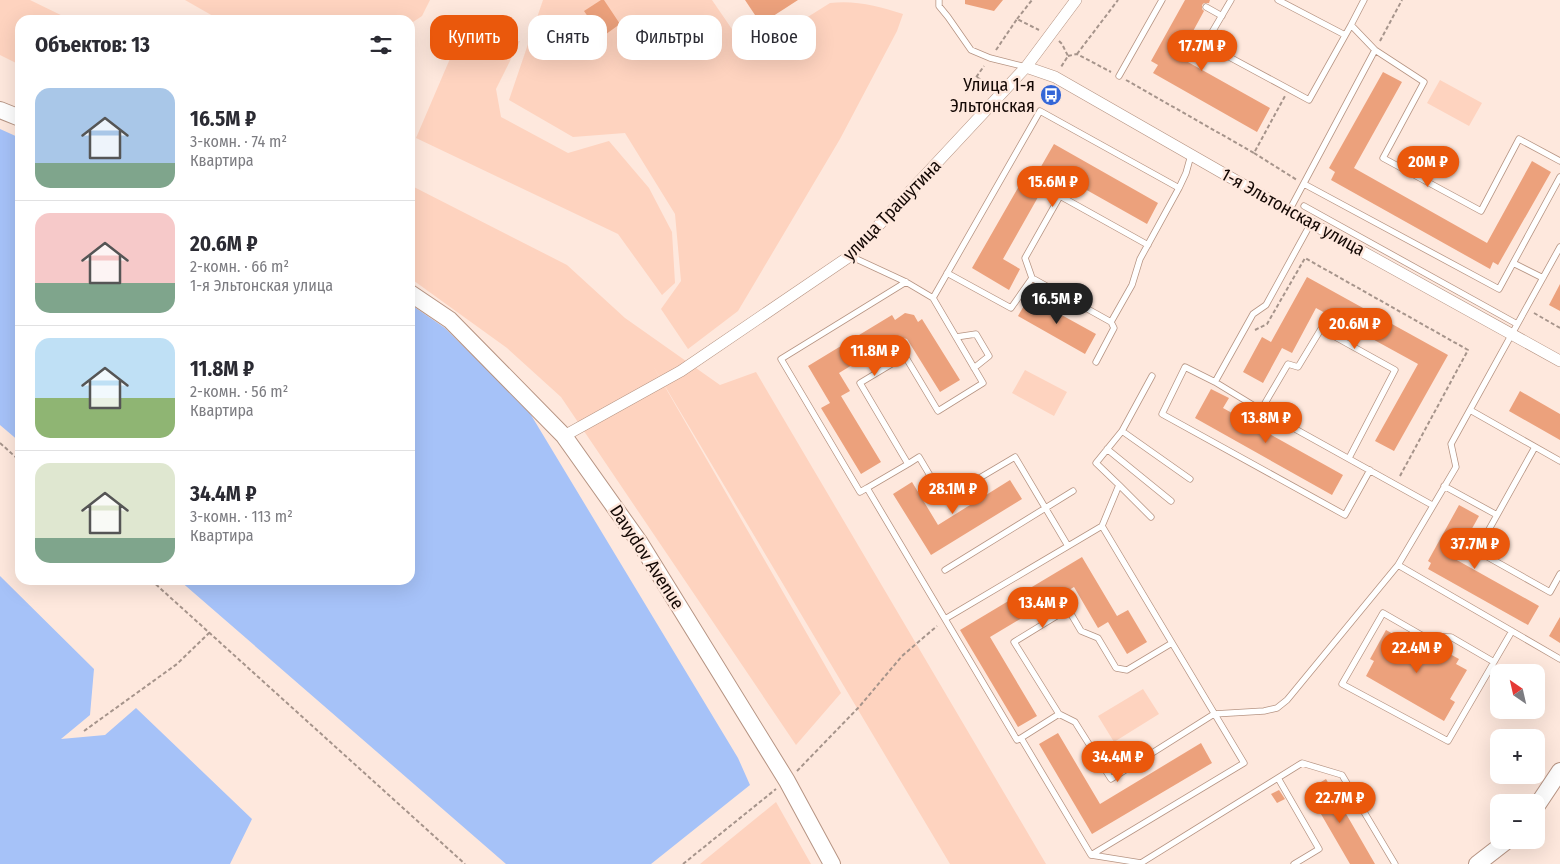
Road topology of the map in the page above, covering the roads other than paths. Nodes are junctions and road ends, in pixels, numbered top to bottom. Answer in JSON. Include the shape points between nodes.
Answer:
{"nodes":[{"id":1,"x":938,"y":0,"type":"edge"},
{"id":2,"x":1076,"y":0,"type":"edge"},
{"id":3,"x":1162,"y":0,"type":"edge"},
{"id":4,"x":1231,"y":0,"type":"edge"},
{"id":5,"x":1278,"y":0,"type":"edge"},
{"id":6,"x":1364,"y":0,"type":"edge"},
{"id":7,"x":1206,"y":7,"type":"dead end"},
{"id":8,"x":1222,"y":16,"type":"junction"},
{"id":9,"x":1351,"y":25,"type":"junction"},
{"id":10,"x":1345,"y":35,"type":"junction"},
{"id":11,"x":1375,"y":50,"type":"junction"},
{"id":12,"x":1026,"y":67,"type":"junction"},
{"id":13,"x":1119,"y":76,"type":"road end"},
{"id":14,"x":0,"y":110,"type":"edge"},
{"id":15,"x":15,"y":116,"type":"edge"},
{"id":16,"x":1191,"y":155,"type":"junction"},
{"id":17,"x":1560,"y":161,"type":"edge"},
{"id":18,"x":1560,"y":177,"type":"edge"},
{"id":19,"x":1304,"y":184,"type":"junction"},
{"id":20,"x":1180,"y":188,"type":"junction"},
{"id":21,"x":1304,"y":206,"type":"dead end"},
{"id":22,"x":1289,"y":211,"type":"junction"},
{"id":23,"x":1311,"y":223,"type":"junction"},
{"id":24,"x":1148,"y":245,"type":"junction"},
{"id":25,"x":1560,"y":247,"type":"edge"},
{"id":26,"x":850,"y":256,"type":"junction"},
{"id":27,"x":1553,"y":259,"type":"junction"},
{"id":28,"x":1560,"y":262,"type":"edge"},
{"id":29,"x":1513,"y":263,"type":"junction"},
{"id":30,"x":946,"y":273,"type":"junction"},
{"id":31,"x":1032,"y":278,"type":"junction"},
{"id":32,"x":1543,"y":278,"type":"junction"},
{"id":33,"x":906,"y":282,"type":"junction"},
{"id":34,"x":415,"y":297,"type":"edge"},
{"id":35,"x":933,"y":298,"type":"junction"},
{"id":36,"x":1111,"y":322,"type":"junction"},
{"id":37,"x":1514,"y":329,"type":"junction"},
{"id":38,"x":956,"y":337,"type":"junction"},
{"id":39,"x":1560,"y":361,"type":"edge"},
{"id":40,"x":1096,"y":362,"type":"dead end"},
{"id":41,"x":974,"y":368,"type":"junction"},
{"id":42,"x":1152,"y":376,"type":"dead end"},
{"id":43,"x":1215,"y":382,"type":"junction"},
{"id":44,"x":1261,"y":410,"type":"junction"},
{"id":45,"x":1470,"y":410,"type":"junction"},
{"id":46,"x":1122,"y":431,"type":"junction"},
{"id":47,"x":564,"y":436,"type":"junction"},
{"id":48,"x":1536,"y":447,"type":"junction"},
{"id":49,"x":1107,"y":449,"type":"junction"},
{"id":50,"x":1349,"y":458,"type":"junction"},
{"id":51,"x":1560,"y":460,"type":"edge"},
{"id":52,"x":908,"y":464,"type":"junction"},
{"id":53,"x":1370,"y":470,"type":"junction"},
{"id":54,"x":1190,"y":479,"type":"dead end"},
{"id":55,"x":1119,"y":485,"type":"junction"},
{"id":56,"x":1444,"y":486,"type":"junction"},
{"id":57,"x":867,"y":488,"type":"junction"},
{"id":58,"x":1072,"y":491,"type":"dead end"},
{"id":59,"x":1171,"y":501,"type":"dead end"},
{"id":60,"x":1432,"y":505,"type":"junction"},
{"id":61,"x":1046,"y":507,"type":"junction"},
{"id":62,"x":1497,"y":515,"type":"junction"},
{"id":63,"x":1151,"y":517,"type":"dead end"},
{"id":64,"x":1102,"y":526,"type":"junction"},
{"id":65,"x":1068,"y":546,"type":"junction"},
{"id":66,"x":1398,"y":565,"type":"junction"},
{"id":67,"x":945,"y":570,"type":"dead end"},
{"id":68,"x":1560,"y":574,"type":"edge"},
{"id":69,"x":945,"y":619,"type":"junction"},
{"id":70,"x":1512,"y":631,"type":"junction"},
{"id":71,"x":1172,"y":643,"type":"junction"},
{"id":72,"x":1560,"y":660,"type":"edge"},
{"id":73,"x":1494,"y":662,"type":"junction"},
{"id":74,"x":1059,"y":714,"type":"junction"},
{"id":75,"x":1214,"y":714,"type":"junction"},
{"id":76,"x":1022,"y":738,"type":"junction"},
{"id":77,"x":1560,"y":772,"type":"edge"},
{"id":78,"x":1278,"y":778,"type":"junction"},
{"id":79,"x":1545,"y":794,"type":"edge"},
{"id":80,"x":1498,"y":849,"type":"edge"},
{"id":81,"x":1091,"y":855,"type":"junction"},
{"id":82,"x":1485,"y":861,"type":"edge"},
{"id":83,"x":1141,"y":863,"type":"edge"},
{"id":84,"x":832,"y":864,"type":"edge"},
{"id":85,"x":1294,"y":864,"type":"edge"},
{"id":86,"x":1395,"y":864,"type":"edge"}],
"edges":[{"from":1,"to":12,"type":"lane","via":[[971,50]]},
{"from":2,"to":12,"type":"street","name":"улица Трашутина"},
{"from":3,"to":13,"type":"lane"},
{"from":4,"to":8,"type":"lane"},
{"from":5,"to":10,"type":"lane"},
{"from":6,"to":9,"type":"lane"},
{"from":7,"to":8,"type":"lane"},
{"from":8,"to":10,"type":"lane","via":[[1212,34],[1220,52],[1309,100]]},
{"from":9,"to":10,"type":"lane"},
{"from":9,"to":11,"type":"lane"},
{"from":11,"to":17,"type":"lane","via":[[1424,82],[1383,158],[1481,211],[1519,139]]},
{"from":11,"to":19,"type":"lane"},
{"from":12,"to":16,"type":"street","name":"1-я Эльтонская улица","via":[[1056,77]]},
{"from":12,"to":26,"type":"street","name":"улица Трашутина"},
{"from":14,"to":15,"type":"street"},
{"from":16,"to":20,"type":"lane"},
{"from":16,"to":22,"type":"street","name":"1-я Эльтонская улица"},
{"from":18,"to":29,"type":"lane"},
{"from":19,"to":22,"type":"lane"},
{"from":19,"to":29,"type":"lane","via":[[1498,289]]},
{"from":20,"to":24,"type":"lane"},
{"from":20,"to":30,"type":"lane","via":[[1040,111]]},
{"from":21,"to":37,"type":"lane"},
{"from":22,"to":23,"type":"street","name":"1-я Эльтонская улица"},
{"from":23,"to":37,"type":"street","name":"1-я Эльтонская улица"},
{"from":23,"to":43,"type":"lane","via":[[1266,305],[1253,314]]},
{"from":24,"to":31,"type":"lane","via":[[1060,196],[1025,258]]},
{"from":24,"to":36,"type":"lane","via":[[1132,285]]},
{"from":25,"to":27,"type":"lane"},
{"from":26,"to":33,"type":"lane"},
{"from":26,"to":47,"type":"street","name":"улица Трашутина","via":[[681,371]]},
{"from":27,"to":28,"type":"lane"},
{"from":27,"to":32,"type":"lane"},
{"from":29,"to":32,"type":"lane"},
{"from":30,"to":31,"type":"lane","via":[[1011,308]]},
{"from":30,"to":35,"type":"lane"},
{"from":31,"to":36,"type":"lane"},
{"from":32,"to":37,"type":"lane"},
{"from":33,"to":35,"type":"lane"},
{"from":33,"to":57,"type":"lane","via":[[781,359],[860,492]]},
{"from":34,"to":47,"type":"street","name":"Davydov Avenue","via":[[450,320]]},
{"from":35,"to":38,"type":"lane"},
{"from":36,"to":40,"type":"lane","via":[[1114,328]]},
{"from":37,"to":39,"type":"street","name":"1-я Эльтонская улица"},
{"from":37,"to":45,"type":"lane"},
{"from":38,"to":41,"type":"lane"},
{"from":38,"to":41,"type":"lane","via":[[976,334],[989,356]]},
{"from":41,"to":52,"type":"lane","via":[[984,383],[938,411],[905,356],[860,383]]},
{"from":42,"to":46,"type":"lane"},
{"from":43,"to":44,"type":"lane"},
{"from":43,"to":53,"type":"lane","via":[[1185,367],[1162,414],[1346,514]]},
{"from":44,"to":50,"type":"lane"},
{"from":44,"to":50,"type":"lane","via":[[1288,364],[1298,367],[1321,329],[1395,370]]},
{"from":45,"to":48,"type":"lane"},
{"from":45,"to":56,"type":"lane","via":[[1451,444],[1456,467]]},
{"from":46,"to":49,"type":"lane"},
{"from":46,"to":54,"type":"lane"},
{"from":47,"to":84,"type":"street","name":"Davydov Avenue","via":[[640,543],[787,781]]},
{"from":48,"to":51,"type":"lane"},
{"from":48,"to":62,"type":"lane"},
{"from":49,"to":55,"type":"lane","via":[[1096,463]]},
{"from":49,"to":59,"type":"lane"},
{"from":50,"to":53,"type":"lane"},
{"from":52,"to":57,"type":"lane"},
{"from":52,"to":61,"type":"lane","via":[[919,457],[944,499],[1016,457]]},
{"from":53,"to":60,"type":"lane"},
{"from":55,"to":63,"type":"lane"},
{"from":55,"to":64,"type":"lane"},
{"from":56,"to":60,"type":"lane"},
{"from":56,"to":62,"type":"lane"},
{"from":57,"to":69,"type":"lane"},
{"from":58,"to":61,"type":"lane"},
{"from":60,"to":66,"type":"lane"},
{"from":61,"to":65,"type":"lane"},
{"from":61,"to":67,"type":"lane"},
{"from":62,"to":68,"type":"lane","via":[[1477,552],[1550,592]]},
{"from":64,"to":65,"type":"lane"},
{"from":64,"to":71,"type":"lane"},
{"from":65,"to":69,"type":"lane"},
{"from":66,"to":70,"type":"lane"},
{"from":66,"to":75,"type":"lane","via":[[1277,708]]},
{"from":69,"to":76,"type":"lane","via":[[1017,740]]},
{"from":70,"to":72,"type":"lane"},
{"from":70,"to":73,"type":"lane"},
{"from":71,"to":74,"type":"lane","via":[[1127,670],[1116,668],[1098,638],[1081,631],[1068,609],[1014,642]]},
{"from":71,"to":75,"type":"lane"},
{"from":73,"to":73,"type":"lane","via":[[1448,741],[1342,684],[1383,613],[1423,636],[1451,638]]},
{"from":74,"to":75,"type":"lane","via":[[1075,722],[1111,778]]},
{"from":74,"to":76,"type":"lane"},
{"from":75,"to":81,"type":"lane","via":[[1244,763]]},
{"from":76,"to":81,"type":"lane"},
{"from":77,"to":79,"type":"street"},
{"from":78,"to":83,"type":"lane"},
{"from":78,"to":85,"type":"lane","via":[[1319,849]]},
{"from":78,"to":86,"type":"lane","via":[[1302,763],[1342,775]]},
{"from":80,"to":82,"type":"street"},
{"from":81,"to":83,"type":"lane"}]}
